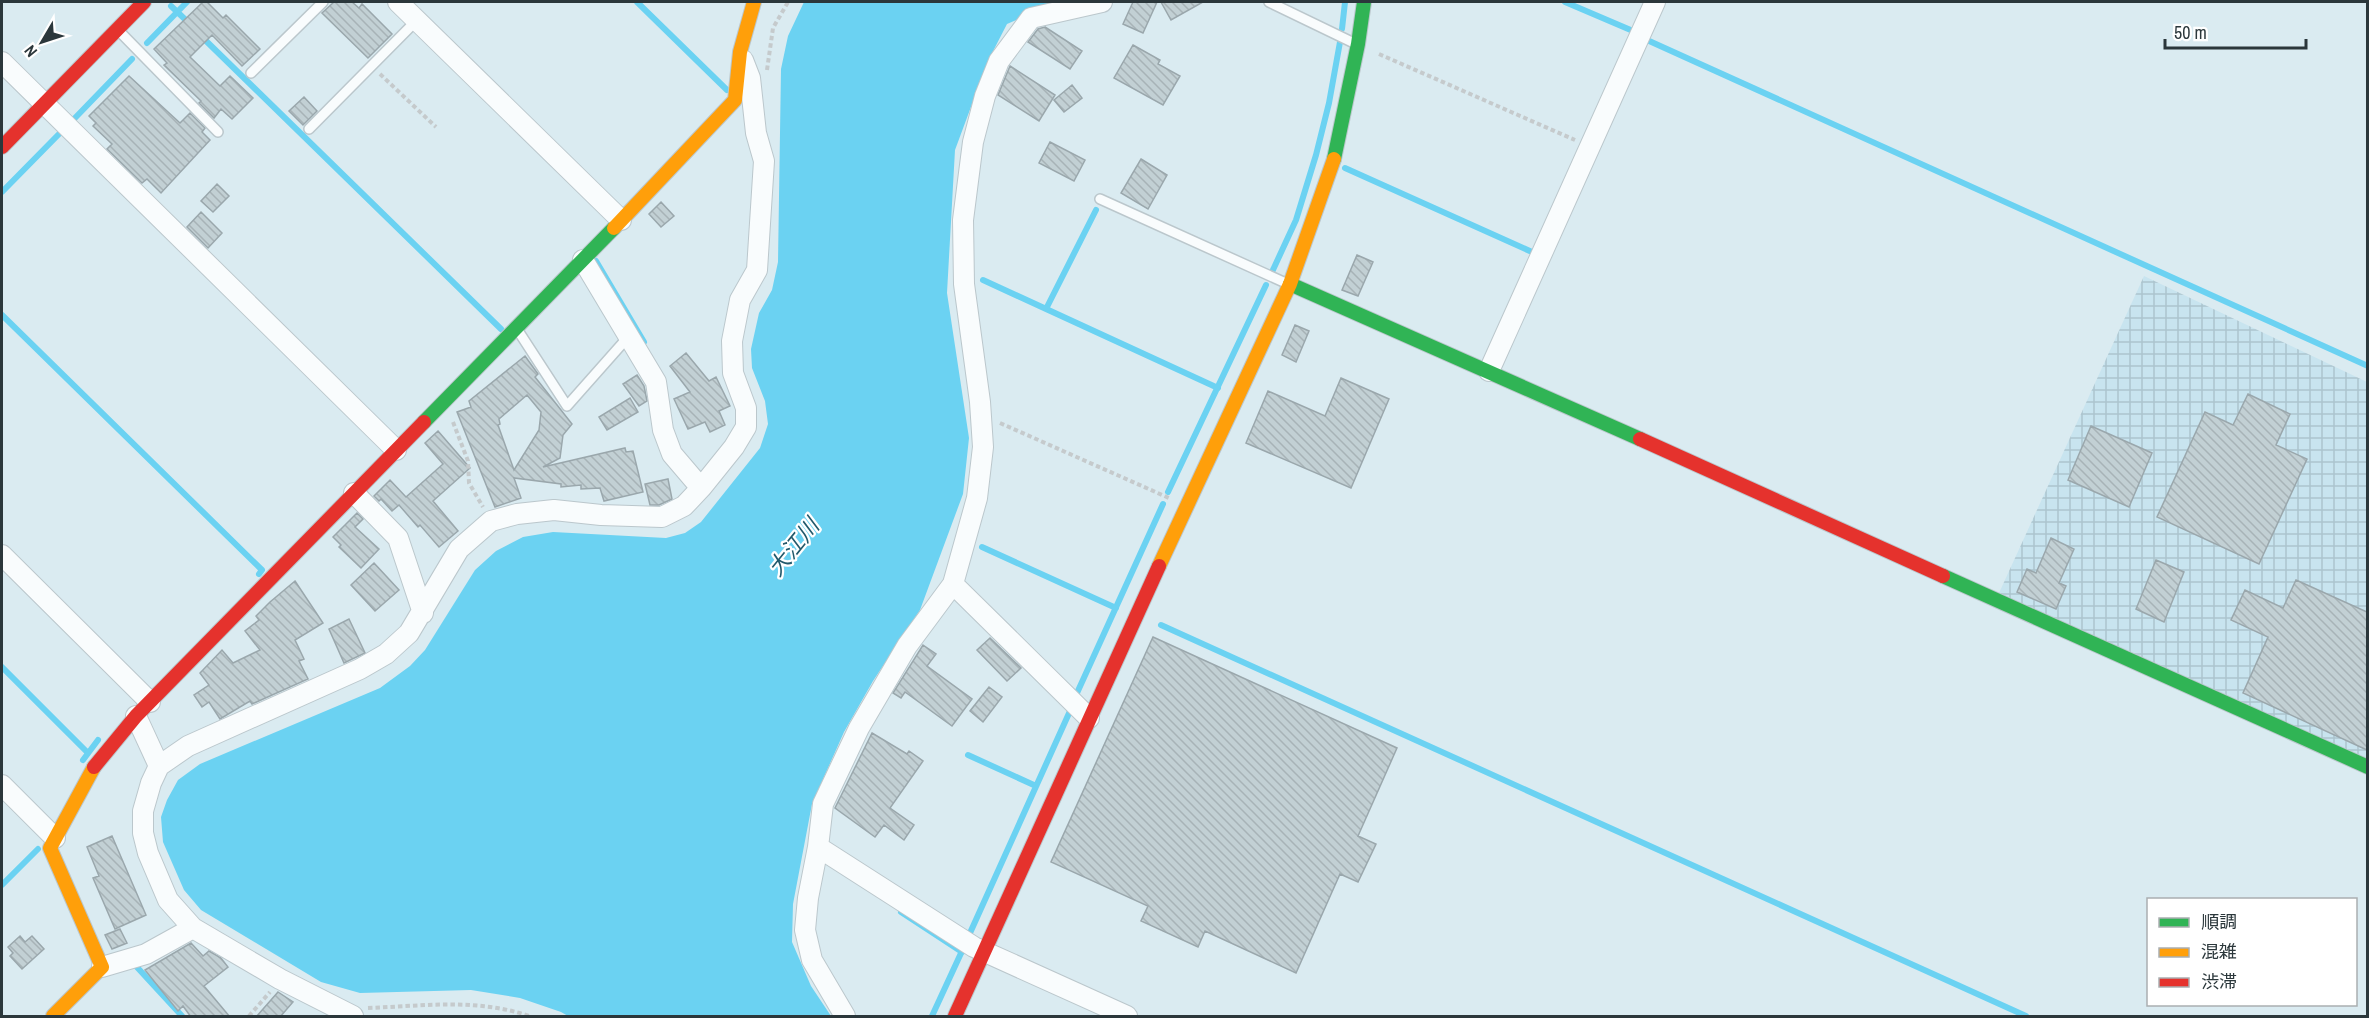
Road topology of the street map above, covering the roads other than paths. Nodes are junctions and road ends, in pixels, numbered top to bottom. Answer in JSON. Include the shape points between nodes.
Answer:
{"nodes":[{"id":1,"x":144,"y":2,"type":"edge"},
{"id":2,"x":323,"y":2,"type":"edge"},
{"id":3,"x":398,"y":2,"type":"edge"},
{"id":4,"x":754,"y":2,"type":"edge"},
{"id":5,"x":1102,"y":2,"type":"edge"},
{"id":6,"x":1269,"y":2,"type":"edge"},
{"id":7,"x":1364,"y":2,"type":"edge"},
{"id":8,"x":1655,"y":2,"type":"edge"},
{"id":9,"x":417,"y":20,"type":"junction"},
{"id":10,"x":117,"y":29,"type":"junction"},
{"id":11,"x":1358,"y":44,"type":"junction"},
{"id":12,"x":740,"y":52,"type":"junction"},
{"id":13,"x":2,"y":62,"type":"edge"},
{"id":14,"x":251,"y":73,"type":"dead end"},
{"id":15,"x":44,"y":104,"type":"junction"},
{"id":16,"x":309,"y":129,"type":"dead end"},
{"id":17,"x":218,"y":132,"type":"dead end"},
{"id":18,"x":2,"y":147,"type":"edge"},
{"id":19,"x":1100,"y":198,"type":"dead end"},
{"id":20,"x":621,"y":219,"type":"junction"},
{"id":21,"x":583,"y":260,"type":"junction"},
{"id":22,"x":1290,"y":284,"type":"junction"},
{"id":23,"x":516,"y":327,"type":"junction"},
{"id":24,"x":629,"y":336,"type":"junction"},
{"id":25,"x":1489,"y":371,"type":"junction"},
{"id":26,"x":396,"y":450,"type":"junction"},
{"id":27,"x":700,"y":488,"type":"junction"},
{"id":28,"x":354,"y":493,"type":"junction"},
{"id":29,"x":2,"y":555,"type":"edge"},
{"id":30,"x":953,"y":584,"type":"junction"},
{"id":31,"x":423,"y":613,"type":"junction"},
{"id":32,"x":150,"y":702,"type":"junction"},
{"id":33,"x":136,"y":716,"type":"junction"},
{"id":34,"x":1089,"y":718,"type":"junction"},
{"id":35,"x":159,"y":766,"type":"junction"},
{"id":36,"x":2367,"y":767,"type":"edge"},
{"id":37,"x":2,"y":785,"type":"edge"},
{"id":38,"x":55,"y":838,"type":"junction"},
{"id":39,"x":818,"y":847,"type":"junction"},
{"id":40,"x":193,"y":928,"type":"junction"},
{"id":41,"x":983,"y":951,"type":"junction"},
{"id":42,"x":102,"y":967,"type":"junction"},
{"id":43,"x":348,"y":1015,"type":"edge"},
{"id":44,"x":53,"y":1017,"type":"edge"},
{"id":45,"x":845,"y":1017,"type":"edge"},
{"id":46,"x":955,"y":1017,"type":"edge"},
{"id":47,"x":1127,"y":1017,"type":"edge"}],
"edges":[{"from":1,"to":10,"type":"street"},
{"from":2,"to":14,"type":"lane"},
{"from":3,"to":9,"type":"street"},
{"from":4,"to":12,"type":"street"},
{"from":5,"to":30,"type":"street","via":[[1031,18],[999,60],[973,142],[963,220],[964,284],[983,447],[977,498]]},
{"from":6,"to":11,"type":"lane"},
{"from":7,"to":11,"type":"street"},
{"from":8,"to":25,"type":"street"},
{"from":9,"to":16,"type":"lane"},
{"from":9,"to":20,"type":"street"},
{"from":10,"to":15,"type":"street"},
{"from":10,"to":17,"type":"lane"},
{"from":11,"to":22,"type":"street","via":[[1338,149]]},
{"from":12,"to":20,"type":"street","via":[[735,100]]},
{"from":12,"to":27,"type":"street","via":[[750,78],[756,133],[764,161],[757,270],[740,300],[732,341],[733,374],[746,408],[746,427]]},
{"from":13,"to":15,"type":"street"},
{"from":15,"to":18,"type":"street"},
{"from":15,"to":26,"type":"street"},
{"from":19,"to":22,"type":"lane"},
{"from":20,"to":21,"type":"street"},
{"from":21,"to":23,"type":"street"},
{"from":21,"to":24,"type":"street"},
{"from":22,"to":25,"type":"street"},
{"from":22,"to":34,"type":"street"},
{"from":23,"to":24,"type":"lane","via":[[567,406]]},
{"from":23,"to":26,"type":"street"},
{"from":24,"to":27,"type":"street","via":[[656,382],[663,430],[672,454]]},
{"from":25,"to":36,"type":"street"},
{"from":26,"to":28,"type":"street"},
{"from":27,"to":31,"type":"street","via":[[684,507],[662,518],[554,510],[491,521],[459,549]]},
{"from":28,"to":31,"type":"street","via":[[398,538]]},
{"from":28,"to":32,"type":"street"},
{"from":29,"to":32,"type":"street"},
{"from":30,"to":34,"type":"street"},
{"from":30,"to":39,"type":"street","via":[[907,646],[859,728],[823,804]]},
{"from":31,"to":35,"type":"street","via":[[409,633],[386,654],[188,746]]},
{"from":32,"to":33,"type":"street"},
{"from":33,"to":35,"type":"street"},
{"from":33,"to":38,"type":"street","via":[[97,762]]},
{"from":34,"to":41,"type":"street"},
{"from":35,"to":40,"type":"street","via":[[143,812],[143,833],[168,900]]},
{"from":37,"to":38,"type":"street"},
{"from":38,"to":42,"type":"street","via":[[50,848]]},
{"from":39,"to":41,"type":"street"},
{"from":39,"to":45,"type":"street","via":[[805,930],[812,960]]},
{"from":40,"to":42,"type":"street","via":[[146,954]]},
{"from":40,"to":43,"type":"street"},
{"from":41,"to":46,"type":"street"},
{"from":41,"to":47,"type":"street"},
{"from":42,"to":44,"type":"street"}]}
